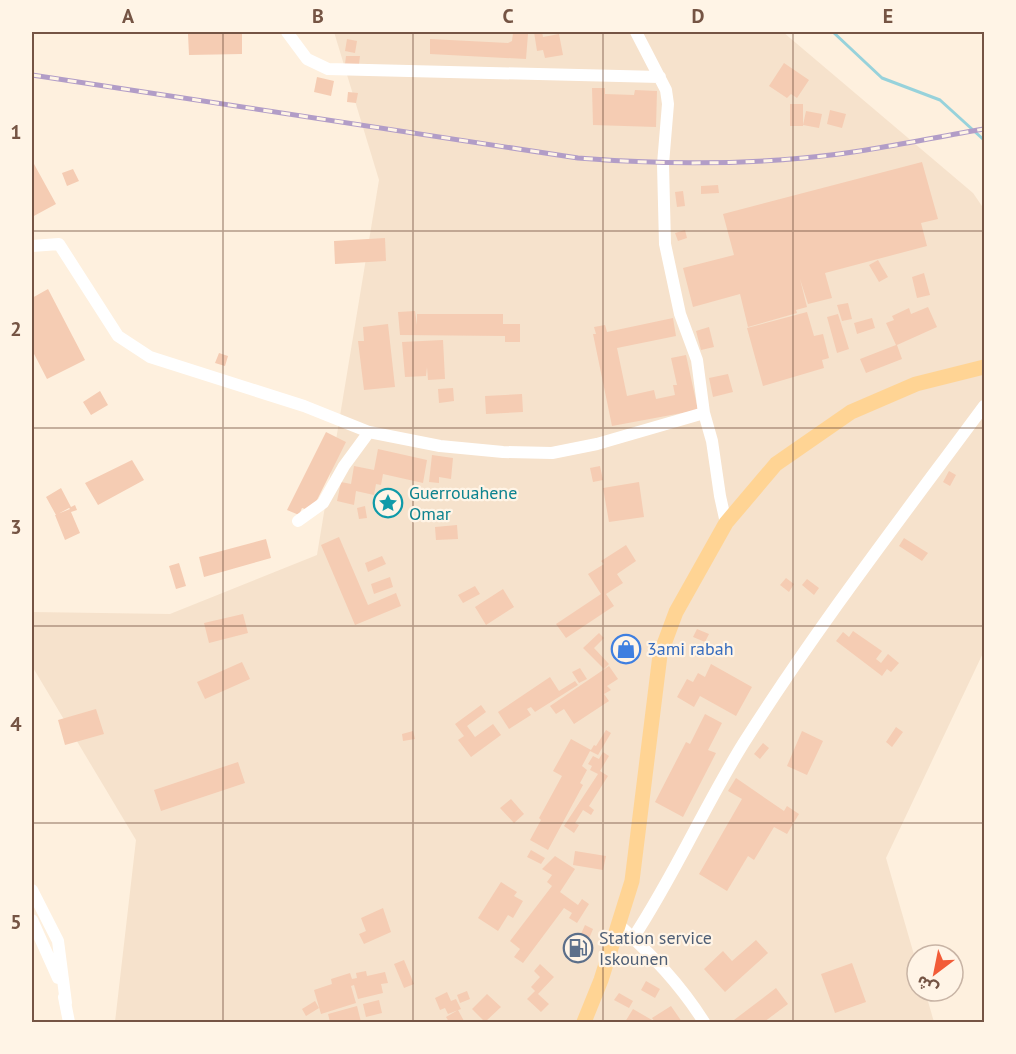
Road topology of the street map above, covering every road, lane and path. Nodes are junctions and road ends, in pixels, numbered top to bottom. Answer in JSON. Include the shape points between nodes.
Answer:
{"nodes":[{"id":1,"x":287,"y":32,"type":"edge"},
{"id":2,"x":636,"y":32,"type":"edge"},
{"id":3,"x":660,"y":76,"type":"junction"},
{"id":4,"x":32,"y":246,"type":"edge"},
{"id":5,"x":984,"y":367,"type":"edge"},
{"id":6,"x":984,"y":406,"type":"edge"},
{"id":7,"x":704,"y":413,"type":"junction"},
{"id":8,"x":369,"y":432,"type":"junction"},
{"id":9,"x":298,"y":521,"type":"dead end"},
{"id":10,"x":726,"y":523,"type":"junction"},
{"id":11,"x":32,"y":890,"type":"edge"},
{"id":12,"x":32,"y":920,"type":"edge"},
{"id":13,"x":619,"y":925,"type":"junction"},
{"id":14,"x":633,"y":938,"type":"junction"},
{"id":15,"x":66,"y":1003,"type":"junction"},
{"id":16,"x":69,"y":1023,"type":"edge"},
{"id":17,"x":584,"y":1023,"type":"edge"},
{"id":18,"x":704,"y":1023,"type":"edge"}],
"edges":[{"from":1,"to":3,"type":"street","via":[[307,59],[328,69]]},
{"from":2,"to":3,"type":"street"},
{"from":3,"to":7,"type":"street","via":[[668,104],[663,164],[665,244],[680,314],[697,360]]},
{"from":4,"to":8,"type":"street","via":[[59,244],[118,336],[150,357],[304,406]]},
{"from":5,"to":10,"type":"main road","via":[[916,384],[851,412],[776,464]]},
{"from":6,"to":14,"type":"street","via":[[743,744]]},
{"from":7,"to":8,"type":"street","via":[[552,453],[440,446]]},
{"from":7,"to":10,"type":"street"},
{"from":8,"to":9,"type":"street","via":[[323,503]]},
{"from":10,"to":13,"type":"main road","via":[[676,612],[660,655],[632,881]]},
{"from":11,"to":15,"type":"street","via":[[58,940]]},
{"from":12,"to":15,"type":"street"},
{"from":13,"to":14,"type":"street"},
{"from":13,"to":17,"type":"main road"},
{"from":14,"to":18,"type":"street","via":[[657,959]]},
{"from":15,"to":16,"type":"street"}]}
